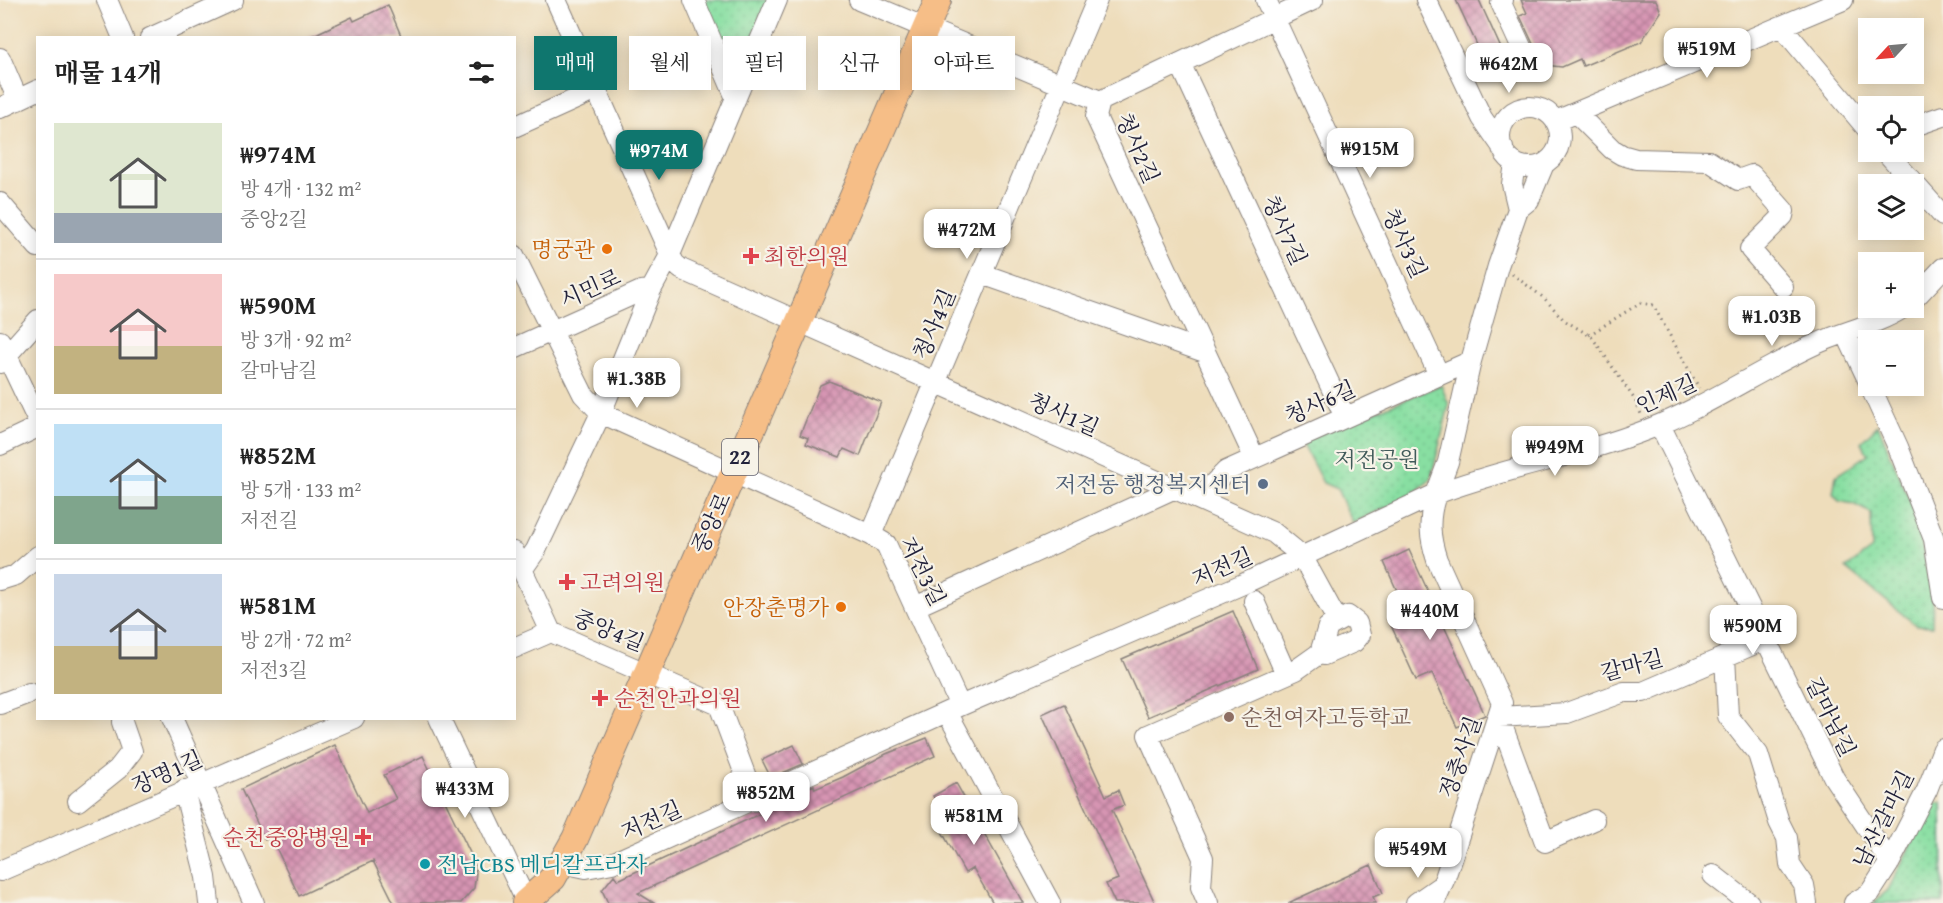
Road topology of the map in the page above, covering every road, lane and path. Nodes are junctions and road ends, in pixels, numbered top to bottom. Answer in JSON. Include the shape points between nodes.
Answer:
{"nodes":[{"id":1,"x":107,"y":0,"type":"edge"},
{"id":2,"x":233,"y":0,"type":"edge"},
{"id":3,"x":556,"y":0,"type":"edge"},
{"id":4,"x":694,"y":0,"type":"edge"},
{"id":5,"x":777,"y":0,"type":"edge"},
{"id":6,"x":859,"y":0,"type":"edge"},
{"id":7,"x":938,"y":0,"type":"edge"},
{"id":8,"x":1097,"y":0,"type":"edge"},
{"id":9,"x":1266,"y":0,"type":"edge"},
{"id":10,"x":1313,"y":0,"type":"edge"},
{"id":11,"x":1426,"y":0,"type":"edge"},
{"id":12,"x":1503,"y":0,"type":"edge"},
{"id":13,"x":1843,"y":0,"type":"edge"},
{"id":14,"x":1275,"y":19,"type":"junction"},
{"id":15,"x":1782,"y":27,"type":"junction"},
{"id":16,"x":926,"y":28,"type":"junction"},
{"id":17,"x":122,"y":36,"type":"edge"},
{"id":18,"x":154,"y":36,"type":"edge"},
{"id":19,"x":572,"y":36,"type":"edge"},
{"id":20,"x":1523,"y":51,"type":"dead end"},
{"id":21,"x":0,"y":58,"type":"edge"},
{"id":22,"x":1180,"y":63,"type":"junction"},
{"id":23,"x":1061,"y":86,"type":"junction"},
{"id":24,"x":596,"y":90,"type":"joint"},
{"id":25,"x":36,"y":91,"type":"edge"},
{"id":26,"x":1472,"y":95,"type":"junction"},
{"id":27,"x":736,"y":98,"type":"junction"},
{"id":28,"x":18,"y":100,"type":"junction"},
{"id":29,"x":1100,"y":100,"type":"junction"},
{"id":30,"x":0,"y":108,"type":"edge"},
{"id":31,"x":1513,"y":113,"type":"junction"},
{"id":32,"x":1576,"y":113,"type":"junction"},
{"id":33,"x":1943,"y":116,"type":"edge"},
{"id":34,"x":1858,"y":118,"type":"edge"},
{"id":35,"x":1556,"y":121,"type":"junction"},
{"id":36,"x":1924,"y":123,"type":"edge"},
{"id":37,"x":516,"y":126,"type":"edge"},
{"id":38,"x":1509,"y":155,"type":"junction"},
{"id":39,"x":1895,"y":162,"type":"edge"},
{"id":40,"x":1544,"y":164,"type":"junction"},
{"id":41,"x":0,"y":203,"type":"edge"},
{"id":42,"x":1518,"y":209,"type":"junction"},
{"id":43,"x":1943,"y":216,"type":"edge"},
{"id":44,"x":36,"y":245,"type":"edge"},
{"id":45,"x":669,"y":256,"type":"junction"},
{"id":46,"x":516,"y":259,"type":"edge"},
{"id":47,"x":1498,"y":266,"type":"junction"},
{"id":48,"x":1943,"y":268,"type":"edge"},
{"id":49,"x":982,"y":274,"type":"junction"},
{"id":50,"x":1783,"y":287,"type":"dead end"},
{"id":51,"x":1924,"y":288,"type":"edge"},
{"id":52,"x":651,"y":290,"type":"junction"},
{"id":53,"x":1886,"y":318,"type":"edge"},
{"id":54,"x":36,"y":322,"type":"edge"},
{"id":55,"x":801,"y":322,"type":"junction"},
{"id":56,"x":550,"y":332,"type":"junction"},
{"id":57,"x":1846,"y":333,"type":"junction"},
{"id":58,"x":1589,"y":335,"type":"junction"},
{"id":59,"x":516,"y":347,"type":"edge"},
{"id":60,"x":1205,"y":352,"type":"junction"},
{"id":61,"x":2,"y":353,"type":"edge"},
{"id":62,"x":1858,"y":358,"type":"edge"},
{"id":63,"x":1471,"y":361,"type":"junction"},
{"id":64,"x":1439,"y":375,"type":"junction"},
{"id":65,"x":935,"y":382,"type":"junction"},
{"id":66,"x":1875,"y":396,"type":"edge"},
{"id":67,"x":1706,"y":402,"type":"junction"},
{"id":68,"x":601,"y":413,"type":"junction"},
{"id":69,"x":36,"y":417,"type":"edge"},
{"id":70,"x":1345,"y":417,"type":"junction"},
{"id":71,"x":1654,"y":427,"type":"junction"},
{"id":72,"x":36,"y":428,"type":"edge"},
{"id":73,"x":0,"y":445,"type":"edge"},
{"id":74,"x":1254,"y":457,"type":"junction"},
{"id":75,"x":733,"y":474,"type":"junction"},
{"id":76,"x":1173,"y":489,"type":"junction"},
{"id":77,"x":1436,"y":494,"type":"junction"},
{"id":78,"x":1198,"y":499,"type":"junction"},
{"id":79,"x":871,"y":535,"type":"junction"},
{"id":80,"x":1939,"y":538,"type":"edge"},
{"id":81,"x":1302,"y":556,"type":"junction"},
{"id":82,"x":36,"y":558,"type":"edge"},
{"id":83,"x":518,"y":561,"type":"edge"},
{"id":84,"x":0,"y":580,"type":"edge"},
{"id":85,"x":1943,"y":598,"type":"edge"},
{"id":86,"x":1254,"y":601,"type":"dead end"},
{"id":87,"x":915,"y":607,"type":"junction"},
{"id":88,"x":1337,"y":620,"type":"junction"},
{"id":89,"x":551,"y":632,"type":"junction"},
{"id":90,"x":1766,"y":639,"type":"junction"},
{"id":91,"x":516,"y":647,"type":"edge"},
{"id":92,"x":1320,"y":653,"type":"junction"},
{"id":93,"x":1725,"y":656,"type":"junction"},
{"id":94,"x":646,"y":671,"type":"junction"},
{"id":95,"x":1287,"y":674,"type":"junction"},
{"id":96,"x":29,"y":693,"type":"dead end"},
{"id":97,"x":0,"y":704,"type":"edge"},
{"id":98,"x":953,"y":710,"type":"junction"},
{"id":99,"x":1499,"y":717,"type":"junction"},
{"id":100,"x":125,"y":720,"type":"edge"},
{"id":101,"x":173,"y":720,"type":"edge"},
{"id":102,"x":343,"y":720,"type":"edge"},
{"id":103,"x":439,"y":720,"type":"edge"},
{"id":104,"x":322,"y":724,"type":"edge"},
{"id":105,"x":1943,"y":749,"type":"edge"},
{"id":106,"x":192,"y":786,"type":"junction"},
{"id":107,"x":78,"y":801,"type":"dead end"},
{"id":108,"x":755,"y":801,"type":"junction"},
{"id":109,"x":1594,"y":820,"type":"dead end"},
{"id":110,"x":1890,"y":862,"type":"junction"},
{"id":111,"x":563,"y":863,"type":"junction"},
{"id":112,"x":0,"y":871,"type":"edge"},
{"id":113,"x":1713,"y":875,"type":"dead end"},
{"id":114,"x":1438,"y":894,"type":"edge"},
{"id":115,"x":209,"y":903,"type":"edge"},
{"id":116,"x":254,"y":903,"type":"edge"},
{"id":117,"x":526,"y":903,"type":"edge"},
{"id":118,"x":1050,"y":903,"type":"edge"},
{"id":119,"x":1208,"y":903,"type":"edge"},
{"id":120,"x":1416,"y":903,"type":"edge"},
{"id":121,"x":1749,"y":903,"type":"edge"},
{"id":122,"x":1807,"y":903,"type":"edge"},
{"id":123,"x":1854,"y":903,"type":"edge"}],
"edges":[{"from":1,"to":17,"type":"street"},
{"from":2,"to":18,"type":"street"},
{"from":3,"to":19,"type":"street"},
{"from":4,"to":27,"type":"street"},
{"from":5,"to":27,"type":"street","name":"시민로"},
{"from":6,"to":16,"type":"street","name":"청사2길"},
{"from":7,"to":16,"type":"main road","name":"중앙로","number":"22"},
{"from":8,"to":23,"type":"street","name":"청사4길"},
{"from":9,"to":14,"type":"street","name":"청사3길"},
{"from":10,"to":14,"type":"street"},
{"from":11,"to":26,"type":"street"},
{"from":12,"to":20,"type":"street"},
{"from":13,"to":15,"type":"street"},
{"from":14,"to":22,"type":"street"},
{"from":14,"to":64,"type":"street","name":"청사3길"},
{"from":15,"to":32,"type":"street"},
{"from":15,"to":34,"type":"street"},
{"from":16,"to":23,"type":"street","name":"청사2길"},
{"from":16,"to":55,"type":"main road","name":"중앙로","number":"22"},
{"from":21,"to":28,"type":"street"},
{"from":22,"to":29,"type":"street"},
{"from":22,"to":70,"type":"street","name":"청사7길"},
{"from":23,"to":29,"type":"street","name":"청사2길"},
{"from":23,"to":49,"type":"street","name":"청사4길"},
{"from":24,"to":37,"type":"street"},
{"from":24,"to":45,"type":"street"},
{"from":25,"to":28,"type":"street"},
{"from":26,"to":31,"type":"street"},
{"from":26,"to":38,"type":"street","via":[[1482,118]]},
{"from":27,"to":45,"type":"street","name":"시민로"},
{"from":28,"to":30,"type":"street"},
{"from":29,"to":60,"type":"street","name":"청사2길","via":[[1096,117]]},
{"from":31,"to":35,"type":"street","via":[[1522,108],[1541,109]]},
{"from":31,"to":38,"type":"street","via":[[1502,129]]},
{"from":32,"to":35,"type":"street"},
{"from":32,"to":50,"type":"street","via":[[1622,155],[1636,159],[1709,161],[1738,180],[1752,176],[1784,211],[1750,249]]},
{"from":33,"to":36,"type":"street"},
{"from":35,"to":40,"type":"street","via":[[1560,141]]},
{"from":38,"to":40,"type":"street","via":[[1525,166]]},
{"from":38,"to":42,"type":"street"},
{"from":39,"to":43,"type":"street"},
{"from":40,"to":42,"type":"street","via":[[1529,200]]},
{"from":41,"to":44,"type":"street"},
{"from":42,"to":47,"type":"street"},
{"from":45,"to":52,"type":"street","name":"시민로"},
{"from":45,"to":55,"type":"street","name":"청사1길","via":[[681,269]]},
{"from":46,"to":56,"type":"street"},
{"from":47,"to":58,"type":"path","via":[[1525,281],[1564,320]]},
{"from":47,"to":63,"type":"street"},
{"from":48,"to":51,"type":"street"},
{"from":49,"to":60,"type":"street"},
{"from":49,"to":65,"type":"street","name":"청사4길"},
{"from":52,"to":56,"type":"street","name":"시민로","via":[[640,291]]},
{"from":52,"to":68,"type":"street","name":"중앙4길"},
{"from":53,"to":57,"type":"street","name":"인제길"},
{"from":54,"to":61,"type":"street"},
{"from":55,"to":65,"type":"street","name":"청사1길"},
{"from":55,"to":75,"type":"main road","name":"중앙로","number":"22"},
{"from":56,"to":59,"type":"street","name":"시민로"},
{"from":56,"to":68,"type":"street","via":[[583,394]]},
{"from":57,"to":62,"type":"street"},
{"from":57,"to":67,"type":"street","name":"인제길","via":[[1816,344]]},
{"from":58,"to":67,"type":"path","via":[[1640,303],[1653,305]]},
{"from":58,"to":71,"type":"path"},
{"from":60,"to":74,"type":"street","name":"청사2길"},
{"from":61,"to":69,"type":"street"},
{"from":63,"to":64,"type":"street","name":"청사6길"},
{"from":63,"to":77,"type":"street","via":[[1448,462]]},
{"from":64,"to":70,"type":"street","name":"청사6길"},
{"from":65,"to":76,"type":"street","name":"청사1길"},
{"from":65,"to":79,"type":"street","name":"청사4길"},
{"from":66,"to":80,"type":"street"},
{"from":67,"to":71,"type":"street","name":"인제길"},
{"from":68,"to":75,"type":"street","name":"저전3길"},
{"from":68,"to":83,"type":"street","name":"중앙4길","via":[[536,550]]},
{"from":70,"to":74,"type":"street","name":"청사6길"},
{"from":71,"to":77,"type":"street","name":"인제길","via":[[1579,452],[1468,481]]},
{"from":71,"to":90,"type":"street","name":"갈마남길"},
{"from":72,"to":73,"type":"street"},
{"from":74,"to":78,"type":"street","name":"청사6길","via":[[1226,471]]},
{"from":75,"to":79,"type":"street","name":"저전3길"},
{"from":75,"to":94,"type":"main road","name":"중앙로","number":"22"},
{"from":76,"to":78,"type":"street","name":"청사1길"},
{"from":76,"to":87,"type":"street"},
{"from":77,"to":81,"type":"street","name":"저전길"},
{"from":77,"to":99,"type":"street","name":"정충사길","via":[[1430,510],[1429,536],[1502,703]]},
{"from":78,"to":81,"type":"street","name":"청사1길","via":[[1274,533]]},
{"from":79,"to":87,"type":"street","name":"저전3길","via":[[886,544]]},
{"from":80,"to":85,"type":"street"},
{"from":81,"to":88,"type":"street"},
{"from":81,"to":98,"type":"street","name":"저전길"},
{"from":82,"to":84,"type":"street","via":[[16,575]]},
{"from":83,"to":89,"type":"street","name":"중앙4길"},
{"from":86,"to":95,"type":"street"},
{"from":87,"to":98,"type":"street","name":"저전3길"},
{"from":88,"to":92,"type":"street","via":[[1328,627]]},
{"from":88,"to":92,"type":"street","via":[[1348,616],[1357,623],[1360,635],[1354,642],[1324,655]]},
{"from":89,"to":91,"type":"street"},
{"from":89,"to":94,"type":"street","name":"중앙4길"},
{"from":90,"to":93,"type":"street","name":"갈마길"},
{"from":90,"to":110,"type":"street","name":"갈마남길","via":[[1834,777]]},
{"from":92,"to":95,"type":"street"},
{"from":93,"to":99,"type":"street","name":"갈마길","via":[[1660,686],[1643,692],[1624,692],[1567,713]]},
{"from":93,"to":122,"type":"street","via":[[1728,716],[1758,754],[1787,838],[1790,864],[1804,885]]},
{"from":94,"to":108,"type":"street","via":[[719,705]]},
{"from":94,"to":111,"type":"main road","name":"중앙로","number":"22"},
{"from":95,"to":119,"type":"street","via":[[1148,735],[1203,858],[1202,887]]},
{"from":96,"to":97,"type":"street"},
{"from":98,"to":108,"type":"street","name":"저전길"},
{"from":98,"to":118,"type":"street","name":"저전3길"},
{"from":99,"to":109,"type":"street","via":[[1545,842]]},
{"from":99,"to":114,"type":"street","name":"정충사길"},
{"from":100,"to":107,"type":"street","via":[[132,751],[118,769]]},
{"from":101,"to":106,"type":"street"},
{"from":102,"to":104,"type":"street","name":"장명1길"},
{"from":103,"to":117,"type":"street"},
{"from":104,"to":106,"type":"street","name":"장명1길"},
{"from":105,"to":110,"type":"street","name":"남산갈마길"},
{"from":106,"to":112,"type":"street","name":"장명1길"},
{"from":106,"to":115,"type":"street"},
{"from":106,"to":116,"type":"street"},
{"from":108,"to":111,"type":"street","name":"저전길","via":[[612,864],[586,868]]},
{"from":110,"to":123,"type":"street","name":"남산갈마길","via":[[1870,893]]},
{"from":111,"to":117,"type":"main road","name":"중앙로","number":"22","via":[[554,878]]},
{"from":113,"to":121,"type":"street"},
{"from":114,"to":120,"type":"street"}]}
